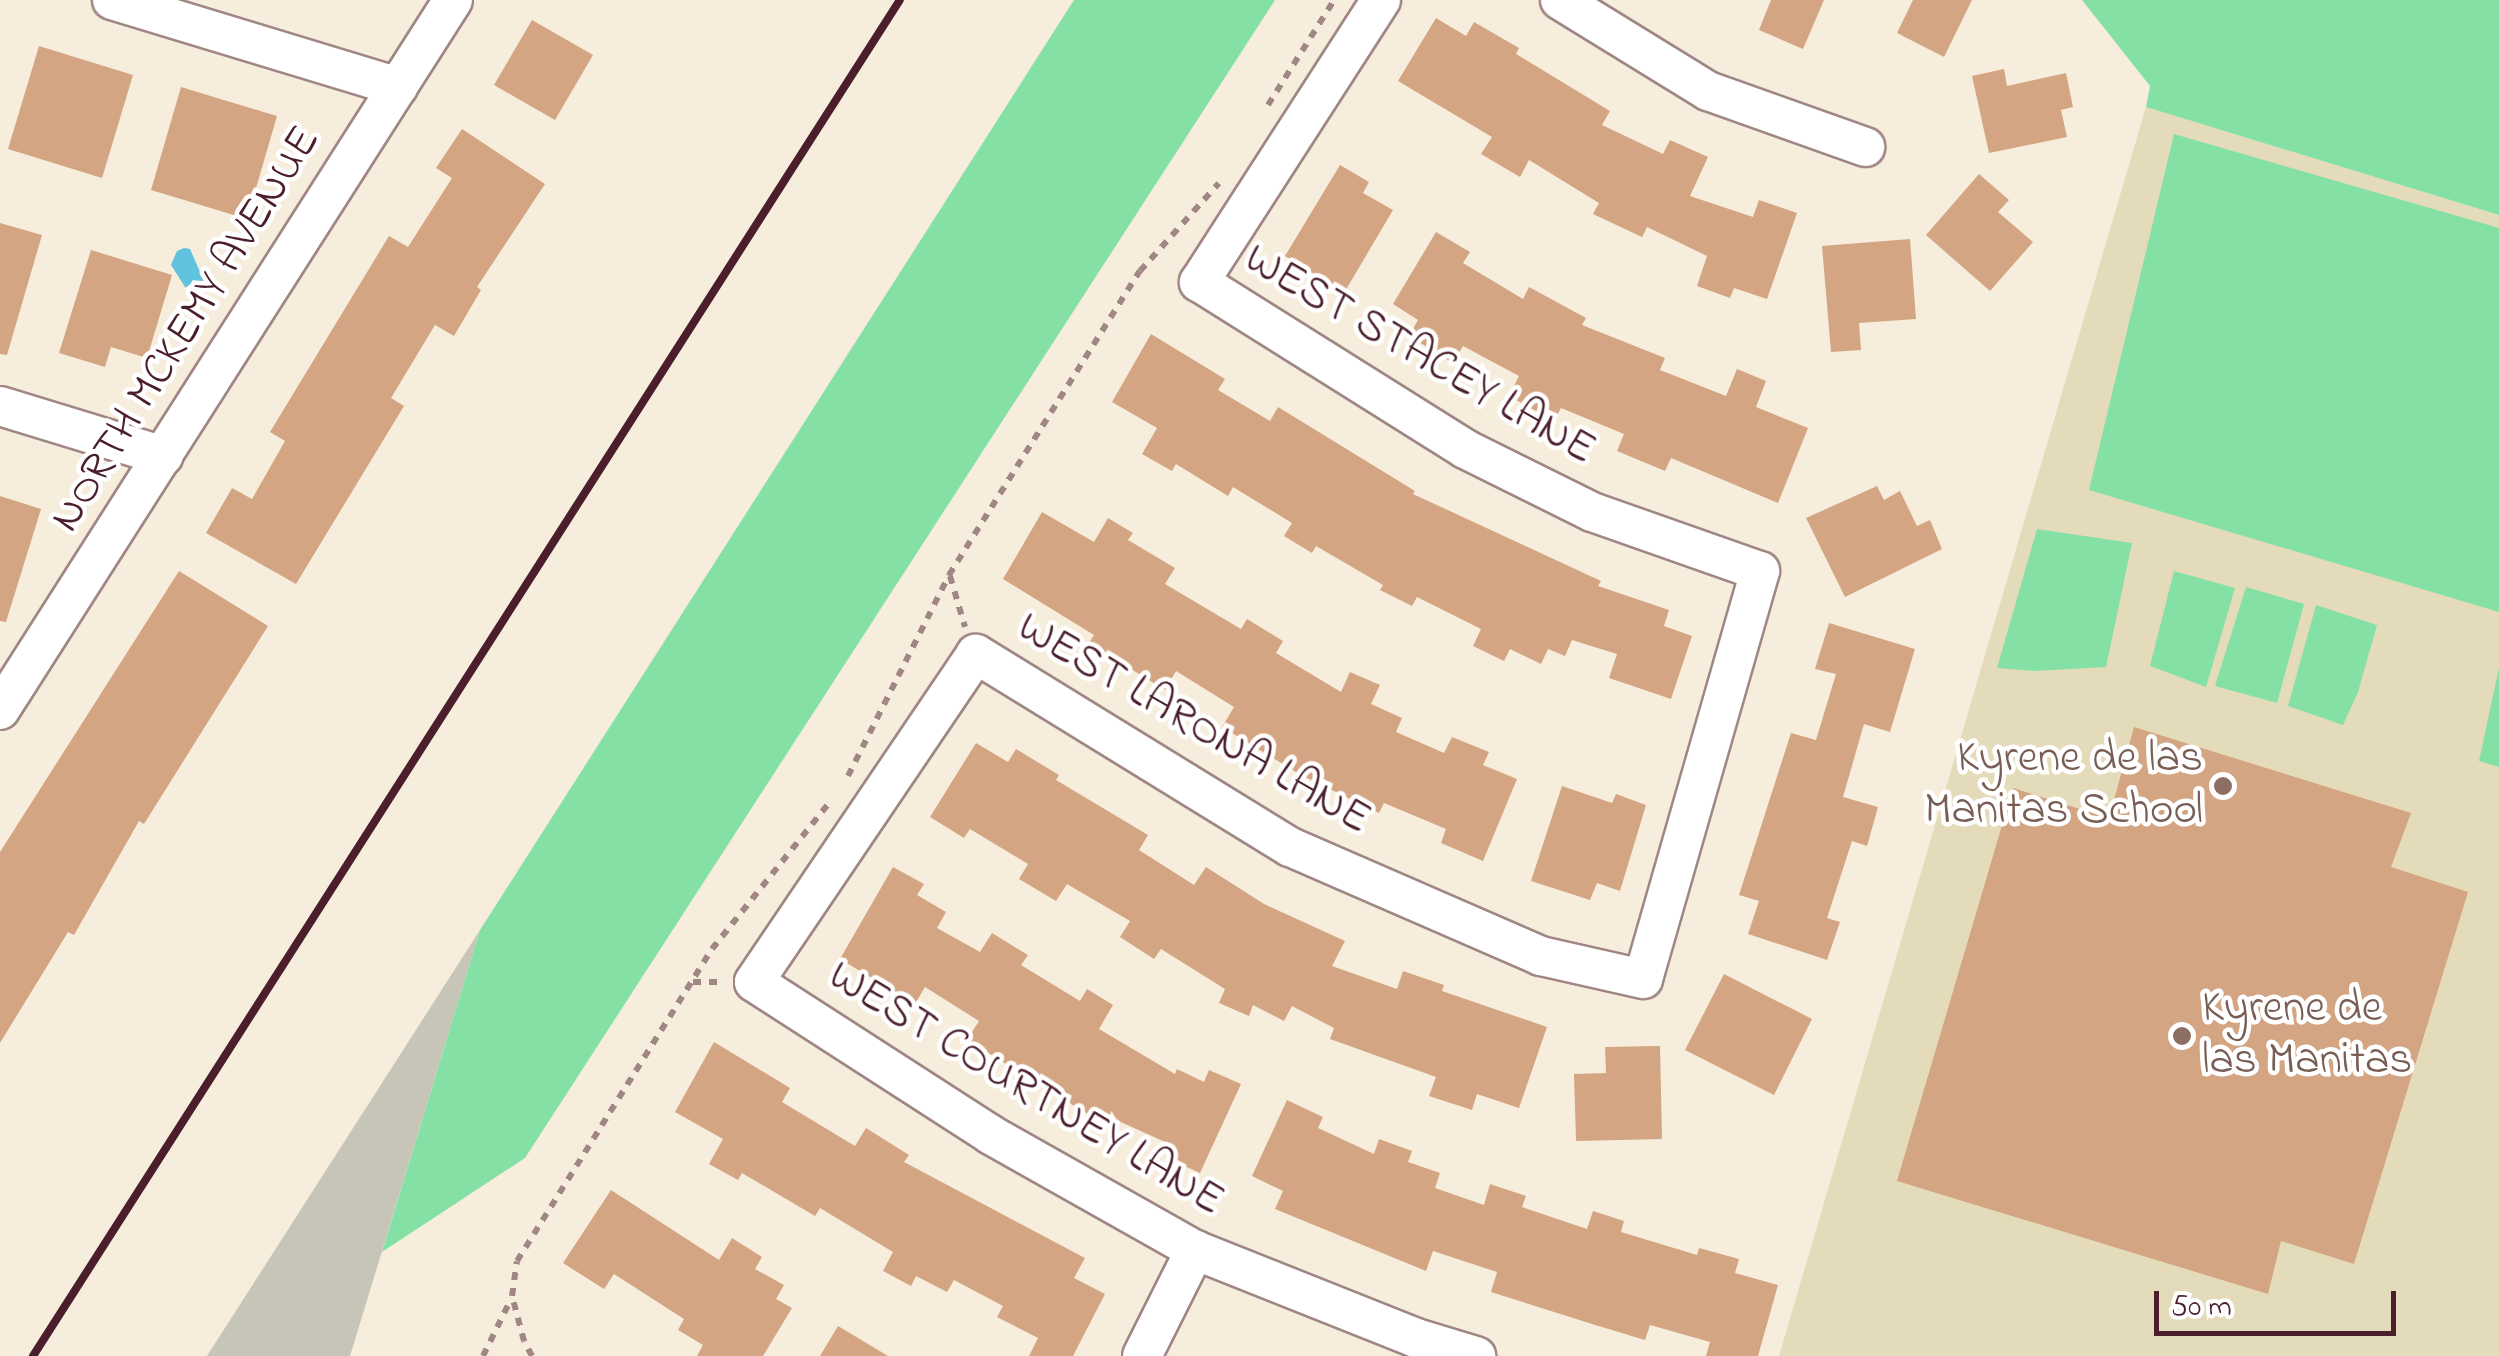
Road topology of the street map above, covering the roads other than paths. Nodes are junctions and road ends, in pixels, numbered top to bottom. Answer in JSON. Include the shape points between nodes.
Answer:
{"nodes":[{"id":1,"x":112,"y":0,"type":"edge"},
{"id":2,"x":453,"y":0,"type":"edge"},
{"id":3,"x":1381,"y":0,"type":"edge"},
{"id":4,"x":1560,"y":0,"type":"edge"},
{"id":5,"x":398,"y":87,"type":"junction"},
{"id":6,"x":1865,"y":147,"type":"dead end"},
{"id":7,"x":0,"y":406,"type":"edge"},
{"id":8,"x":164,"y":456,"type":"junction"},
{"id":9,"x":0,"y":710,"type":"edge"},
{"id":10,"x":1644,"y":980,"type":"joint"},
{"id":11,"x":754,"y":982,"type":"joint"},
{"id":12,"x":1196,"y":1250,"type":"junction"},
{"id":13,"x":1142,"y":1356,"type":"edge"},
{"id":14,"x":1476,"y":1356,"type":"edge"}],
"edges":[{"from":1,"to":5,"type":"street"},
{"from":2,"to":5,"type":"street","name":"NORTH MCKEMY AVENUE"},
{"from":3,"to":10,"type":"street","name":"WEST STACEY LANE","via":[[1199,282],[1465,448],[1592,512],[1760,571]]},
{"from":4,"to":6,"type":"street","via":[[1708,90]]},
{"from":5,"to":8,"type":"street","name":"NORTH MCKEMY AVENUE"},
{"from":7,"to":8,"type":"street"},
{"from":8,"to":9,"type":"street","name":"NORTH MCKEMY AVENUE"},
{"from":10,"to":11,"type":"street","name":"WEST LARONA LANE","via":[[1541,956],[1290,847],[976,654]]},
{"from":11,"to":12,"type":"street","name":"WEST COURTNEY LANE","via":[[991,1135]]},
{"from":12,"to":13,"type":"street"},
{"from":12,"to":14,"type":"street","name":"WEST COURTNEY LANE"}]}
